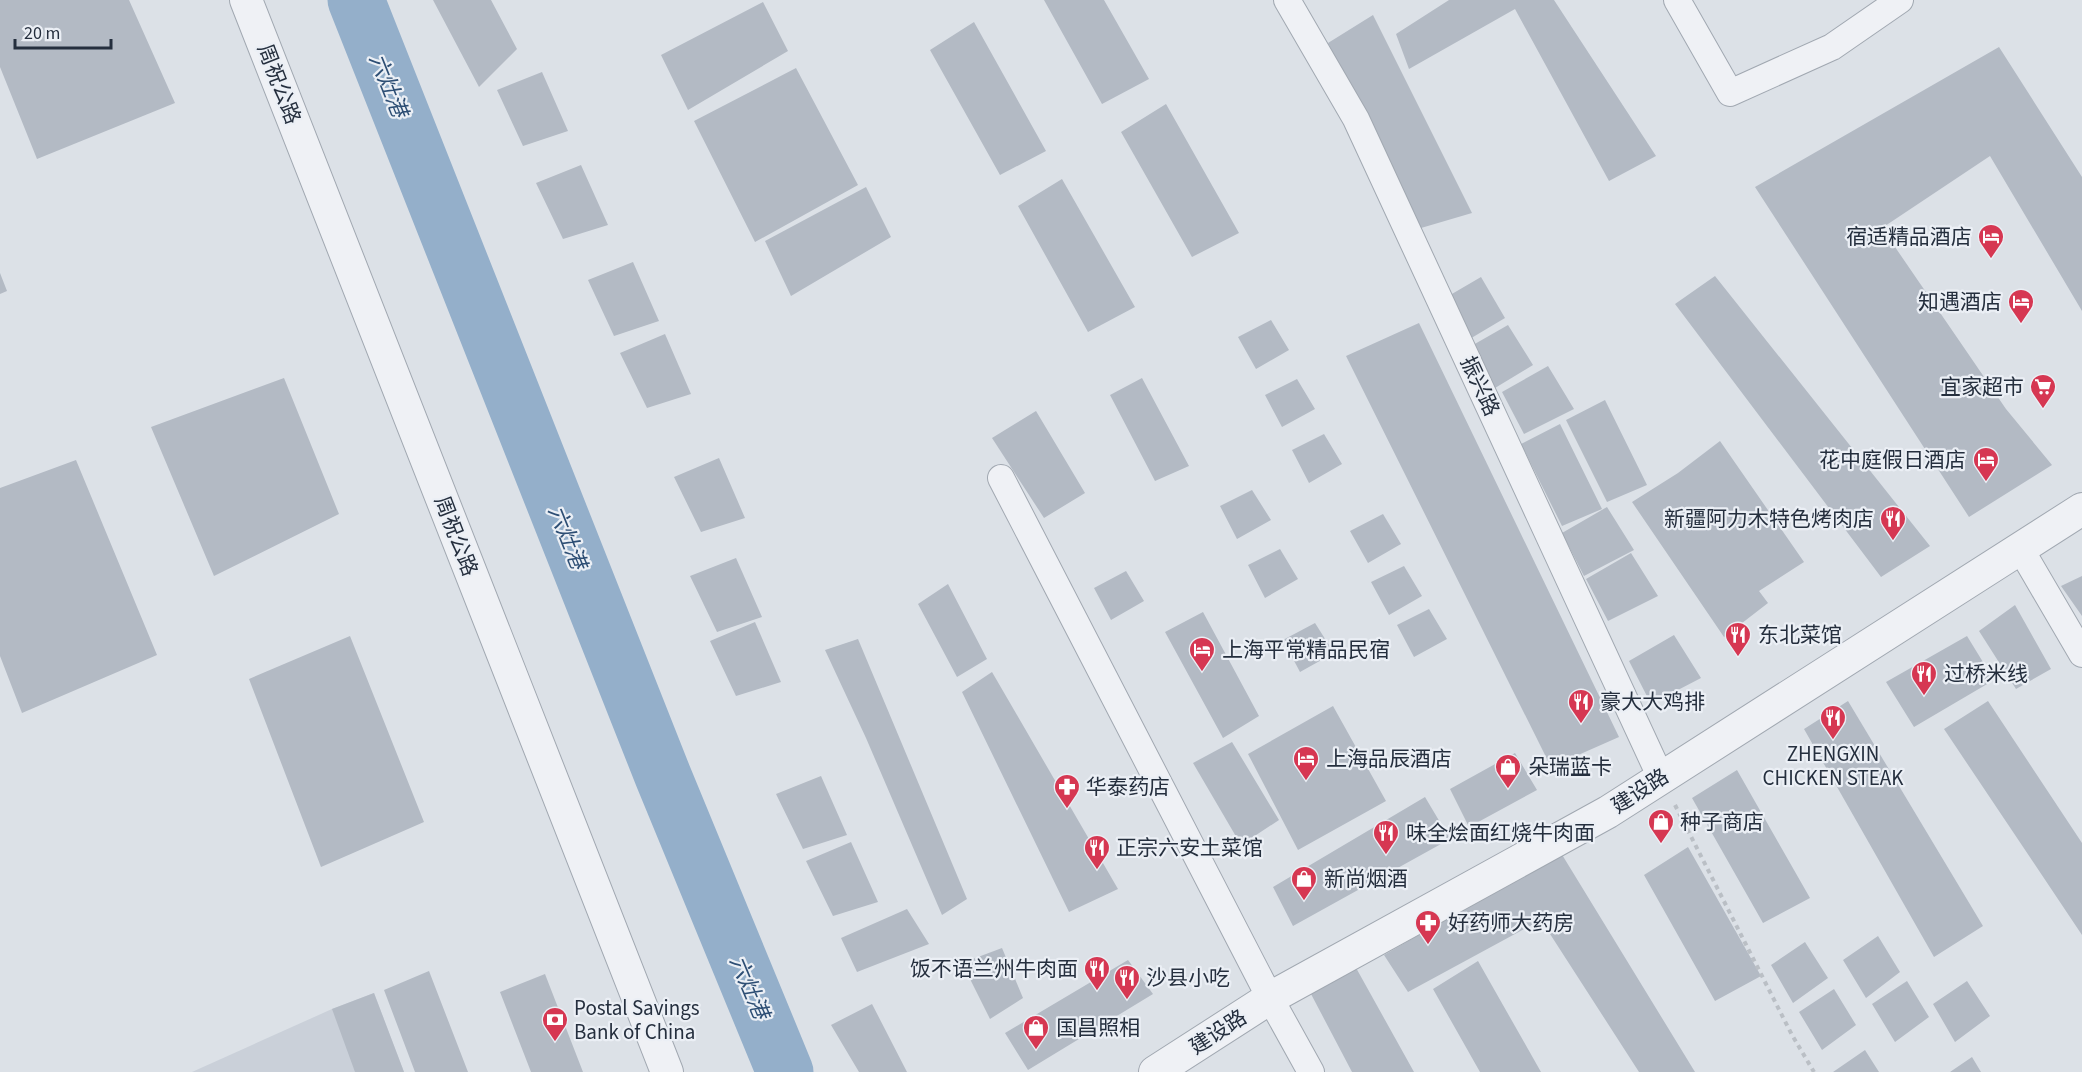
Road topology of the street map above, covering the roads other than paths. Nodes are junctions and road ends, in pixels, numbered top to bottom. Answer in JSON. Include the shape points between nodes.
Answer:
{"nodes":[{"id":1,"x":246,"y":0,"type":"edge"},
{"id":2,"x":1287,"y":0,"type":"edge"},
{"id":3,"x":1677,"y":0,"type":"edge"},
{"id":4,"x":1900,"y":0,"type":"edge"},
{"id":5,"x":1001,"y":478,"type":"dead end"},
{"id":6,"x":2082,"y":509,"type":"edge"},
{"id":7,"x":2020,"y":548,"type":"junction"},
{"id":8,"x":2082,"y":654,"type":"edge"},
{"id":9,"x":1661,"y":778,"type":"junction"},
{"id":10,"x":1270,"y":998,"type":"junction"},
{"id":11,"x":667,"y":1072,"type":"edge"},
{"id":12,"x":1155,"y":1072,"type":"edge"},
{"id":13,"x":1311,"y":1072,"type":"edge"}],
"edges":[{"from":1,"to":11,"type":"street","name":"周祝公路"},
{"from":2,"to":9,"type":"street","name":"振兴路","via":[[1356,119]]},
{"from":3,"to":4,"type":"street","via":[[1730,93],[1832,47]]},
{"from":5,"to":10,"type":"street"},
{"from":6,"to":7,"type":"street","name":"建设路"},
{"from":7,"to":8,"type":"street"},
{"from":7,"to":9,"type":"street","name":"建设路"},
{"from":9,"to":10,"type":"street","name":"建设路","via":[[1608,812]]},
{"from":10,"to":12,"type":"street","name":"建设路"},
{"from":10,"to":13,"type":"street"}]}
